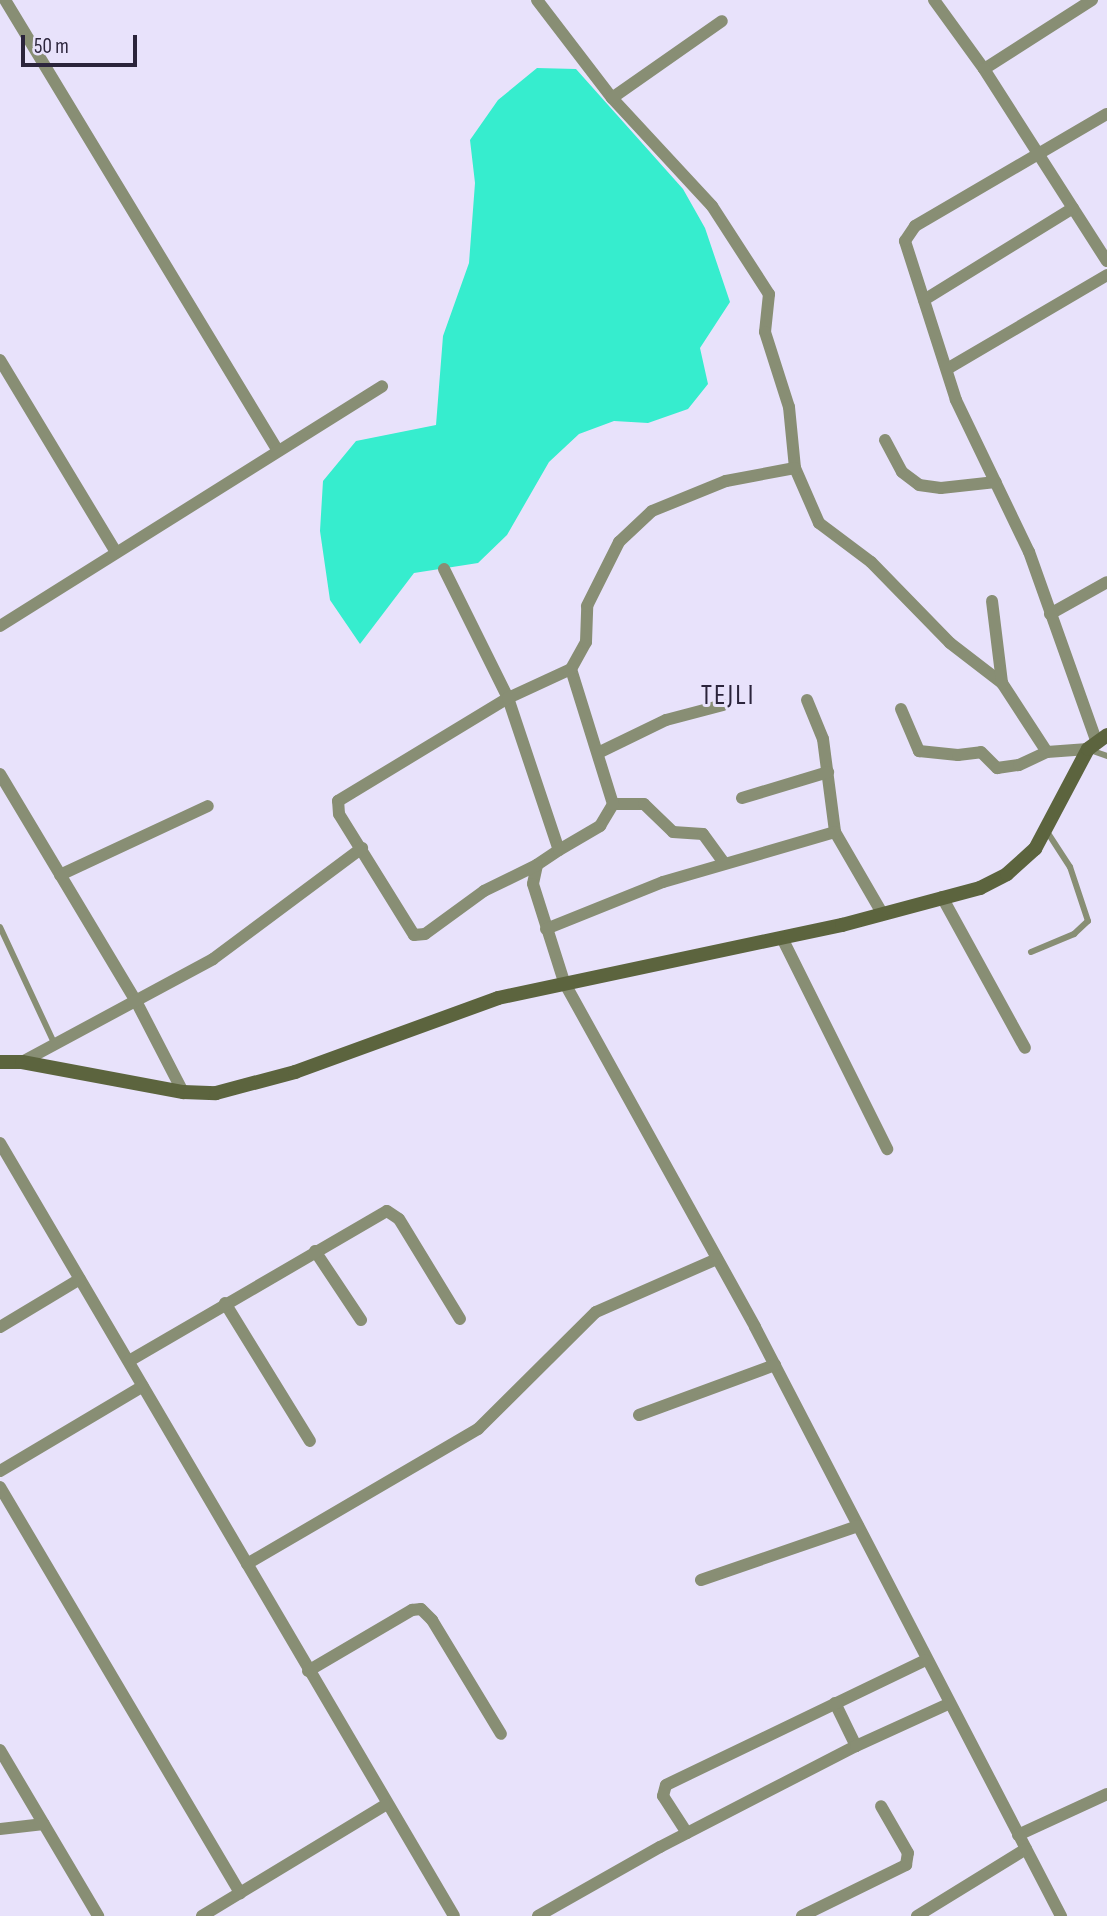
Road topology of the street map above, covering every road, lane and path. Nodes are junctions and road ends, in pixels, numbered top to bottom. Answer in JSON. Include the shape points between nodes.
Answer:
{"nodes":[{"id":1,"x":5,"y":0,"type":"edge"},
{"id":2,"x":537,"y":0,"type":"edge"},
{"id":3,"x":934,"y":0,"type":"edge"},
{"id":4,"x":1092,"y":0,"type":"edge"},
{"id":5,"x":722,"y":21,"type":"dead end"},
{"id":6,"x":984,"y":69,"type":"junction"},
{"id":7,"x":612,"y":98,"type":"junction"},
{"id":8,"x":1107,"y":114,"type":"edge"},
{"id":9,"x":1040,"y":156,"type":"junction"},
{"id":10,"x":1073,"y":208,"type":"junction"},
{"id":11,"x":1103,"y":246,"type":"edge"},
{"id":12,"x":1107,"y":261,"type":"edge"},
{"id":13,"x":1107,"y":275,"type":"edge"},
{"id":14,"x":924,"y":300,"type":"junction"},
{"id":15,"x":0,"y":360,"type":"edge"},
{"id":16,"x":947,"y":369,"type":"junction"},
{"id":17,"x":382,"y":386,"type":"dead end"},
{"id":18,"x":885,"y":440,"type":"dead end"},
{"id":19,"x":278,"y":451,"type":"junction"},
{"id":20,"x":795,"y":468,"type":"junction"},
{"id":21,"x":996,"y":482,"type":"junction"},
{"id":22,"x":115,"y":551,"type":"junction"},
{"id":23,"x":444,"y":569,"type":"dead end"},
{"id":24,"x":1107,"y":582,"type":"edge"},
{"id":25,"x":992,"y":601,"type":"dead end"},
{"id":26,"x":1050,"y":614,"type":"junction"},
{"id":27,"x":0,"y":625,"type":"edge"},
{"id":28,"x":571,"y":669,"type":"junction"},
{"id":29,"x":1002,"y":683,"type":"junction"},
{"id":30,"x":508,"y":698,"type":"junction"},
{"id":31,"x":807,"y":700,"type":"dead end"},
{"id":32,"x":723,"y":705,"type":"dead end"},
{"id":33,"x":901,"y":709,"type":"dead end"},
{"id":34,"x":1097,"y":742,"type":"edge"},
{"id":35,"x":600,"y":752,"type":"junction"},
{"id":36,"x":1047,"y":752,"type":"junction"},
{"id":37,"x":1107,"y":756,"type":"edge"},
{"id":38,"x":828,"y":772,"type":"junction"},
{"id":39,"x":0,"y":774,"type":"edge"},
{"id":40,"x":742,"y":798,"type":"dead end"},
{"id":41,"x":613,"y":804,"type":"junction"},
{"id":42,"x":208,"y":806,"type":"dead end"},
{"id":43,"x":1046,"y":830,"type":"junction"},
{"id":44,"x":835,"y":832,"type":"junction"},
{"id":45,"x":362,"y":848,"type":"junction"},
{"id":46,"x":559,"y":850,"type":"junction"},
{"id":47,"x":723,"y":862,"type":"junction"},
{"id":48,"x":537,"y":865,"type":"junction"},
{"id":49,"x":60,"y":875,"type":"junction"},
{"id":50,"x":942,"y":897,"type":"junction"},
{"id":51,"x":882,"y":913,"type":"junction"},
{"id":52,"x":0,"y":927,"type":"edge"},
{"id":53,"x":546,"y":929,"type":"junction"},
{"id":54,"x":782,"y":938,"type":"junction"},
{"id":55,"x":1031,"y":952,"type":"dead end"},
{"id":56,"x":564,"y":982,"type":"junction"},
{"id":57,"x":137,"y":1003,"type":"junction"},
{"id":58,"x":55,"y":1045,"type":"junction"},
{"id":59,"x":1025,"y":1048,"type":"dead end"},
{"id":60,"x":0,"y":1062,"type":"edge"},
{"id":61,"x":22,"y":1062,"type":"junction"},
{"id":62,"x":183,"y":1092,"type":"junction"},
{"id":63,"x":0,"y":1143,"type":"edge"},
{"id":64,"x":887,"y":1149,"type":"dead end"},
{"id":65,"x":315,"y":1251,"type":"junction"},
{"id":66,"x":717,"y":1259,"type":"junction"},
{"id":67,"x":80,"y":1279,"type":"junction"},
{"id":68,"x":225,"y":1303,"type":"junction"},
{"id":69,"x":460,"y":1318,"type":"dead end"},
{"id":70,"x":360,"y":1320,"type":"dead end"},
{"id":71,"x":0,"y":1326,"type":"edge"},
{"id":72,"x":129,"y":1361,"type":"junction"},
{"id":73,"x":775,"y":1365,"type":"junction"},
{"id":74,"x":144,"y":1385,"type":"junction"},
{"id":75,"x":639,"y":1415,"type":"dead end"},
{"id":76,"x":310,"y":1441,"type":"dead end"},
{"id":77,"x":0,"y":1471,"type":"edge"},
{"id":78,"x":0,"y":1487,"type":"edge"},
{"id":79,"x":858,"y":1526,"type":"junction"},
{"id":80,"x":247,"y":1564,"type":"junction"},
{"id":81,"x":701,"y":1580,"type":"dead end"},
{"id":82,"x":926,"y":1660,"type":"junction"},
{"id":83,"x":309,"y":1671,"type":"junction"},
{"id":84,"x":835,"y":1703,"type":"junction"},
{"id":85,"x":948,"y":1704,"type":"junction"},
{"id":86,"x":501,"y":1734,"type":"dead end"},
{"id":87,"x":856,"y":1746,"type":"junction"},
{"id":88,"x":0,"y":1751,"type":"edge"},
{"id":89,"x":1107,"y":1794,"type":"edge"},
{"id":90,"x":386,"y":1805,"type":"junction"},
{"id":91,"x":881,"y":1806,"type":"dead end"},
{"id":92,"x":44,"y":1824,"type":"junction"},
{"id":93,"x":0,"y":1829,"type":"edge"},
{"id":94,"x":687,"y":1833,"type":"junction"},
{"id":95,"x":1018,"y":1835,"type":"junction"},
{"id":96,"x":1026,"y":1849,"type":"junction"},
{"id":97,"x":240,"y":1893,"type":"junction"},
{"id":98,"x":97,"y":1916,"type":"edge"},
{"id":99,"x":202,"y":1916,"type":"edge"},
{"id":100,"x":454,"y":1916,"type":"edge"},
{"id":101,"x":538,"y":1916,"type":"edge"},
{"id":102,"x":802,"y":1916,"type":"edge"},
{"id":103,"x":917,"y":1916,"type":"edge"},
{"id":104,"x":1061,"y":1916,"type":"edge"}],
"edges":[{"from":1,"to":19,"type":"street"},
{"from":2,"to":7,"type":"street"},
{"from":3,"to":6,"type":"street"},
{"from":4,"to":6,"type":"street"},
{"from":5,"to":7,"type":"street"},
{"from":6,"to":9,"type":"street"},
{"from":7,"to":20,"type":"street","via":[[712,206],[769,295],[765,332],[789,407]]},
{"from":8,"to":9,"type":"street"},
{"from":9,"to":10,"type":"street"},
{"from":9,"to":14,"type":"street","via":[[908,232],[907,253]]},
{"from":10,"to":11,"type":"street"},
{"from":10,"to":14,"type":"street"},
{"from":11,"to":12,"type":"street"},
{"from":13,"to":16,"type":"street"},
{"from":14,"to":16,"type":"street"},
{"from":15,"to":22,"type":"street"},
{"from":16,"to":21,"type":"street"},
{"from":17,"to":19,"type":"street"},
{"from":18,"to":21,"type":"street","via":[[901,472],[919,485],[941,488]]},
{"from":19,"to":22,"type":"street"},
{"from":20,"to":28,"type":"street","via":[[726,481],[652,511],[635,523],[619,542],[587,606],[586,642]]},
{"from":20,"to":29,"type":"street","via":[[820,523],[872,562],[950,643]]},
{"from":21,"to":26,"type":"street","via":[[1029,552]]},
{"from":22,"to":27,"type":"street"},
{"from":23,"to":30,"type":"street"},
{"from":24,"to":26,"type":"street"},
{"from":25,"to":29,"type":"street"},
{"from":26,"to":34,"type":"street"},
{"from":28,"to":30,"type":"street"},
{"from":28,"to":35,"type":"street"},
{"from":29,"to":36,"type":"street"},
{"from":30,"to":45,"type":"street","via":[[342,796],[339,814]]},
{"from":30,"to":46,"type":"street"},
{"from":31,"to":38,"type":"street","via":[[823,739]]},
{"from":32,"to":35,"type":"street","via":[[666,720]]},
{"from":33,"to":36,"type":"street","via":[[919,751],[981,752],[998,768],[1019,765]]},
{"from":34,"to":36,"type":"street"},
{"from":34,"to":37,"type":"lane"},
{"from":34,"to":43,"type":"street"},
{"from":35,"to":41,"type":"street"},
{"from":38,"to":40,"type":"street"},
{"from":38,"to":44,"type":"street"},
{"from":39,"to":49,"type":"street"},
{"from":41,"to":46,"type":"street","via":[[600,826]]},
{"from":41,"to":47,"type":"street","via":[[644,804],[673,832],[703,834]]},
{"from":42,"to":49,"type":"street"},
{"from":43,"to":50,"type":"street","via":[[1035,849],[1007,874]]},
{"from":43,"to":55,"type":"lane","via":[[1070,867],[1088,921],[1074,934]]},
{"from":44,"to":47,"type":"street"},
{"from":44,"to":51,"type":"street"},
{"from":45,"to":48,"type":"street","via":[[409,931],[420,936],[484,891]]},
{"from":45,"to":57,"type":"street","via":[[256,932]]},
{"from":46,"to":48,"type":"street"},
{"from":47,"to":53,"type":"street"},
{"from":48,"to":53,"type":"street","via":[[533,884]]},
{"from":49,"to":57,"type":"street"},
{"from":50,"to":51,"type":"street"},
{"from":50,"to":59,"type":"street"},
{"from":51,"to":54,"type":"street"},
{"from":52,"to":58,"type":"lane"},
{"from":53,"to":56,"type":"street"},
{"from":54,"to":56,"type":"street"},
{"from":54,"to":64,"type":"street","via":[[845,1073]]},
{"from":56,"to":62,"type":"street","via":[[498,998],[295,1072],[216,1093]]},
{"from":56,"to":66,"type":"street"},
{"from":57,"to":58,"type":"street"},
{"from":57,"to":62,"type":"street"},
{"from":58,"to":61,"type":"street"},
{"from":60,"to":61,"type":"street"},
{"from":61,"to":62,"type":"street"},
{"from":63,"to":67,"type":"street"},
{"from":65,"to":68,"type":"street"},
{"from":65,"to":69,"type":"street","via":[[379,1212],[393,1213]]},
{"from":65,"to":70,"type":"street"},
{"from":66,"to":73,"type":"street"},
{"from":66,"to":80,"type":"street","via":[[596,1312],[478,1429]]},
{"from":67,"to":71,"type":"street"},
{"from":67,"to":72,"type":"street"},
{"from":68,"to":72,"type":"street"},
{"from":68,"to":76,"type":"street"},
{"from":72,"to":74,"type":"street"},
{"from":73,"to":75,"type":"street"},
{"from":73,"to":79,"type":"street"},
{"from":74,"to":77,"type":"street"},
{"from":74,"to":80,"type":"street"},
{"from":78,"to":97,"type":"street"},
{"from":79,"to":81,"type":"street"},
{"from":79,"to":82,"type":"street"},
{"from":80,"to":83,"type":"street"},
{"from":82,"to":84,"type":"street"},
{"from":82,"to":85,"type":"street"},
{"from":83,"to":86,"type":"street","via":[[421,1609]]},
{"from":83,"to":90,"type":"street"},
{"from":84,"to":87,"type":"street"},
{"from":84,"to":94,"type":"street","via":[[666,1785],[663,1796]]},
{"from":85,"to":87,"type":"street"},
{"from":85,"to":95,"type":"street"},
{"from":87,"to":94,"type":"street"},
{"from":88,"to":92,"type":"street"},
{"from":89,"to":95,"type":"street"},
{"from":90,"to":97,"type":"street"},
{"from":90,"to":100,"type":"street"},
{"from":91,"to":102,"type":"street","via":[[908,1853],[906,1865]]},
{"from":92,"to":93,"type":"street"},
{"from":92,"to":98,"type":"street"},
{"from":94,"to":101,"type":"street"},
{"from":95,"to":96,"type":"street"},
{"from":96,"to":103,"type":"street"},
{"from":96,"to":104,"type":"street"},
{"from":97,"to":99,"type":"street"}]}
